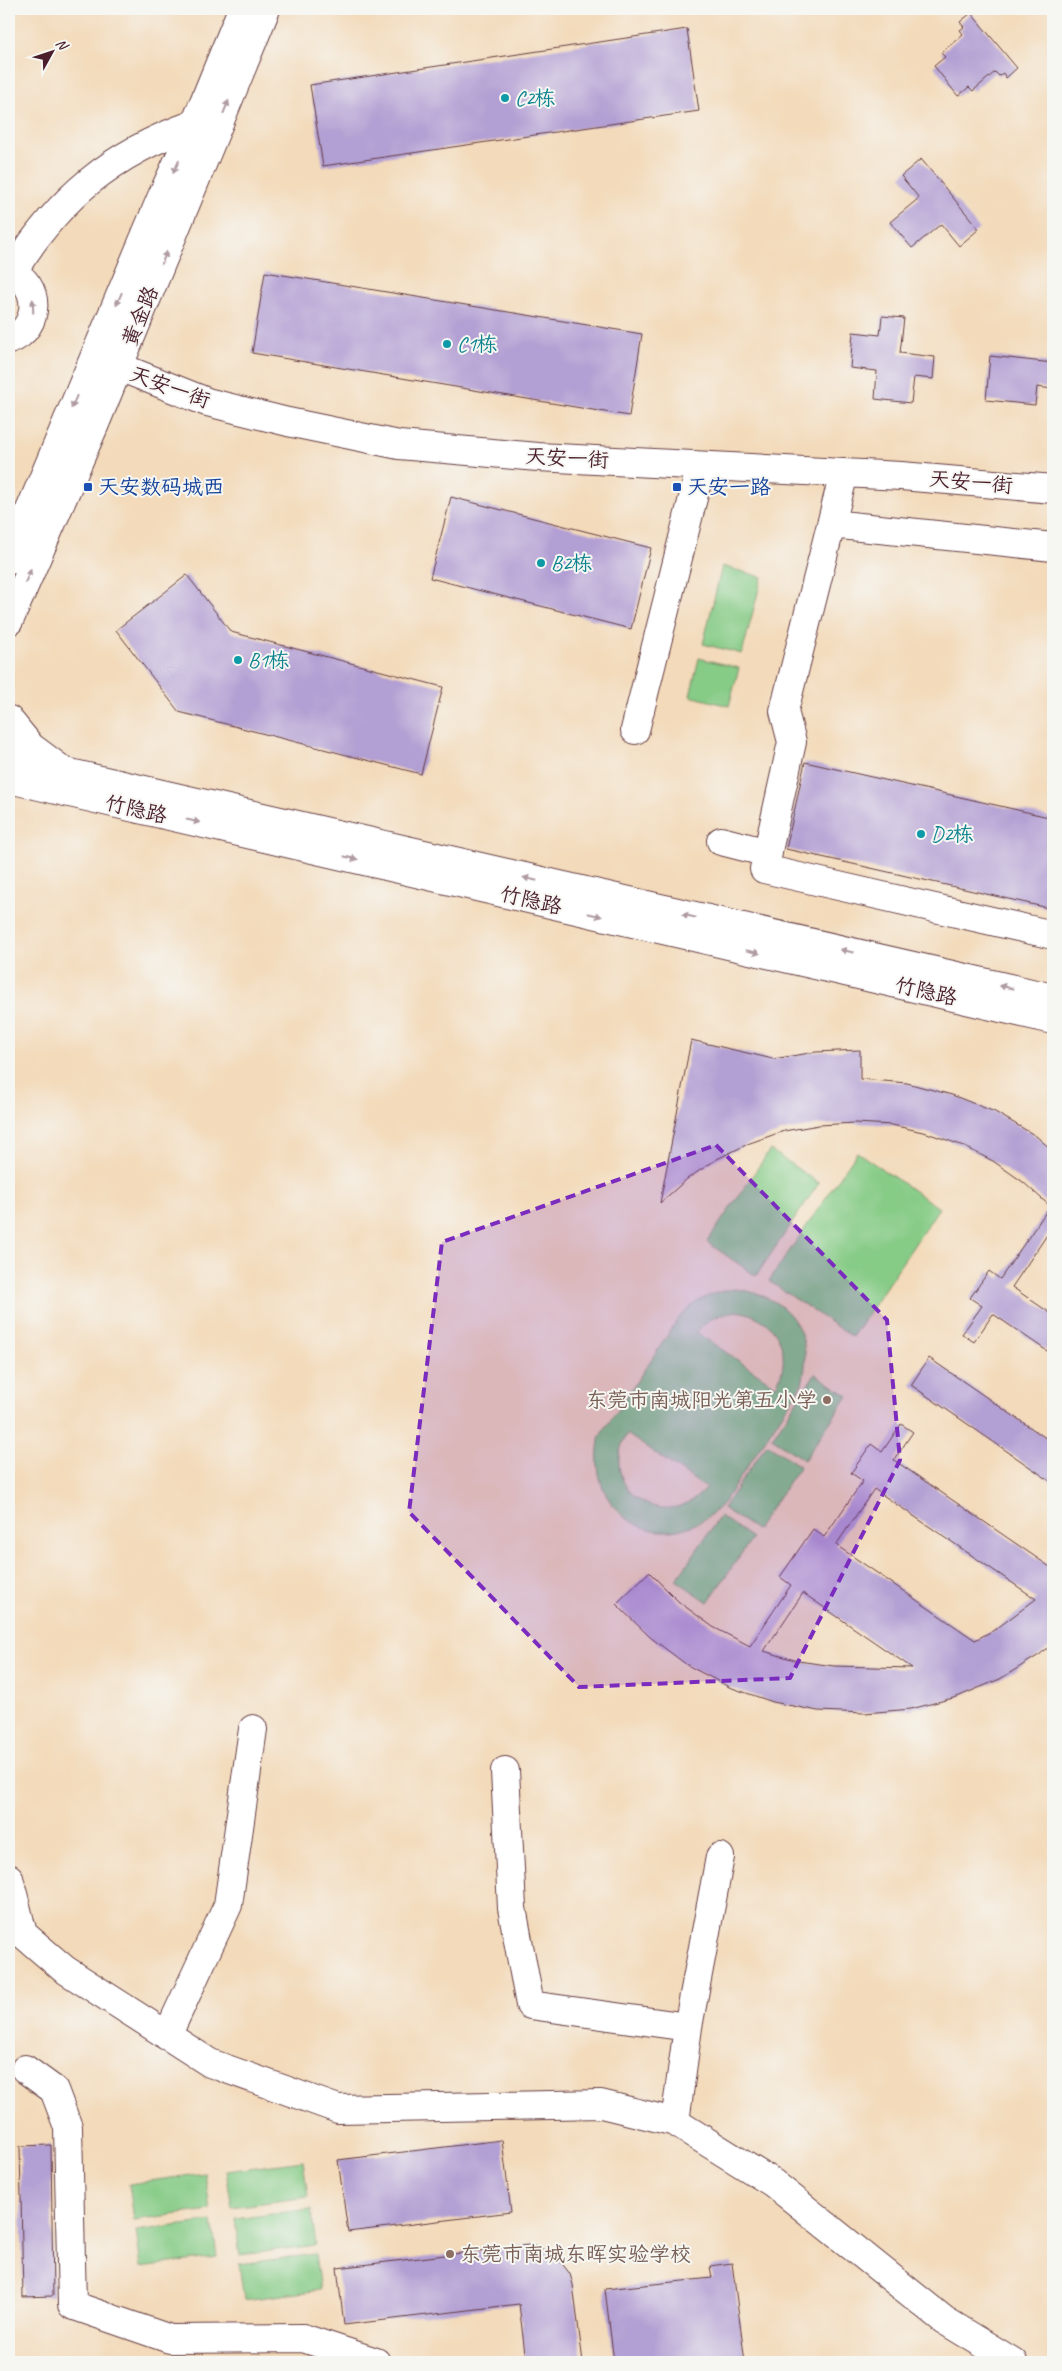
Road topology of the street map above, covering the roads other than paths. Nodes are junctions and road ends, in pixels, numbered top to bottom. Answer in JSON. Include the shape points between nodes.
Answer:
{"nodes":[{"id":1,"x":242,"y":9,"type":"edge"},
{"id":2,"x":266,"y":9,"type":"edge"},
{"id":3,"x":195,"y":124,"type":"junction"},
{"id":4,"x":10,"y":272,"type":"edge"},
{"id":5,"x":9,"y":340,"type":"edge"},
{"id":6,"x":94,"y":357,"type":"junction"},
{"id":7,"x":119,"y":367,"type":"junction"},
{"id":8,"x":701,"y":466,"type":"junction"},
{"id":9,"x":844,"y":473,"type":"junction"},
{"id":10,"x":1053,"y":489,"type":"edge"},
{"id":11,"x":831,"y":524,"type":"junction"},
{"id":12,"x":1053,"y":547,"type":"edge"},
{"id":13,"x":9,"y":560,"type":"edge"},
{"id":14,"x":9,"y":621,"type":"edge"},
{"id":15,"x":9,"y":720,"type":"edge"},
{"id":16,"x":634,"y":730,"type":"dead end"},
{"id":17,"x":9,"y":759,"type":"edge"},
{"id":18,"x":9,"y":779,"type":"edge"},
{"id":19,"x":60,"y":781,"type":"junction"},
{"id":20,"x":9,"y":792,"type":"edge"},
{"id":21,"x":721,"y":841,"type":"dead end"},
{"id":22,"x":768,"y":853,"type":"junction"},
{"id":23,"x":1053,"y":936,"type":"edge"},
{"id":24,"x":1053,"y":998,"type":"edge"},
{"id":25,"x":1053,"y":1020,"type":"edge"},
{"id":26,"x":253,"y":1729,"type":"dead end"},
{"id":27,"x":505,"y":1770,"type":"dead end"},
{"id":28,"x":720,"y":1857,"type":"dead end"},
{"id":29,"x":9,"y":1878,"type":"edge"},
{"id":30,"x":688,"y":2027,"type":"junction"},
{"id":31,"x":167,"y":2036,"type":"junction"},
{"id":32,"x":25,"y":2069,"type":"dead end"},
{"id":33,"x":675,"y":2122,"type":"junction"},
{"id":34,"x":376,"y":2362,"type":"edge"},
{"id":35,"x":1013,"y":2362,"type":"edge"}],
"edges":[{"from":1,"to":3,"type":"street","name":"黄金路"},
{"from":7,"to":2,"type":"street","name":"黄金路","one_way":true},
{"from":3,"to":4,"type":"street","via":[[139,147],[89,180],[46,222]]},
{"from":3,"to":6,"type":"street","name":"黄金路","one_way":true},
{"from":5,"to":4,"type":"street","one_way":true,"via":[[29,324],[34,304],[27,285]]},
{"from":6,"to":7,"type":"street","name":"天安一街"},
{"from":6,"to":13,"type":"street","name":"黄金路","one_way":true},
{"from":7,"to":8,"type":"street","name":"天安一街","via":[[207,402],[400,445]]},
{"from":14,"to":7,"type":"street","name":"黄金路","one_way":true},
{"from":8,"to":9,"type":"street","name":"天安一街"},
{"from":8,"to":16,"type":"street"},
{"from":9,"to":10,"type":"street","name":"天安一街"},
{"from":9,"to":11,"type":"street"},
{"from":11,"to":12,"type":"street"},
{"from":11,"to":22,"type":"street","via":[[784,711],[792,742]]},
{"from":15,"to":19,"type":"street"},
{"from":17,"to":19,"type":"street","name":"竹隐路"},
{"from":18,"to":19,"type":"street","name":"竹隐路"},
{"from":19,"to":20,"type":"street"},
{"from":24,"to":19,"type":"street","name":"竹隐路","one_way":true},
{"from":19,"to":25,"type":"street","name":"竹隐路","one_way":true},
{"from":21,"to":22,"type":"street"},
{"from":22,"to":23,"type":"street","via":[[764,870]]},
{"from":26,"to":31,"type":"street","via":[[228,1905]]},
{"from":27,"to":30,"type":"street","via":[[512,1908],[530,2005]]},
{"from":28,"to":30,"type":"street"},
{"from":29,"to":31,"type":"street","via":[[23,1934],[64,1969]]},
{"from":30,"to":33,"type":"street"},
{"from":31,"to":33,"type":"street","via":[[210,2064],[338,2110],[601,2104]]},
{"from":32,"to":34,"type":"street","via":[[54,2090],[68,2127],[72,2305],[170,2339],[303,2338]]},
{"from":33,"to":35,"type":"street","via":[[772,2182],[944,2320]]}]}
